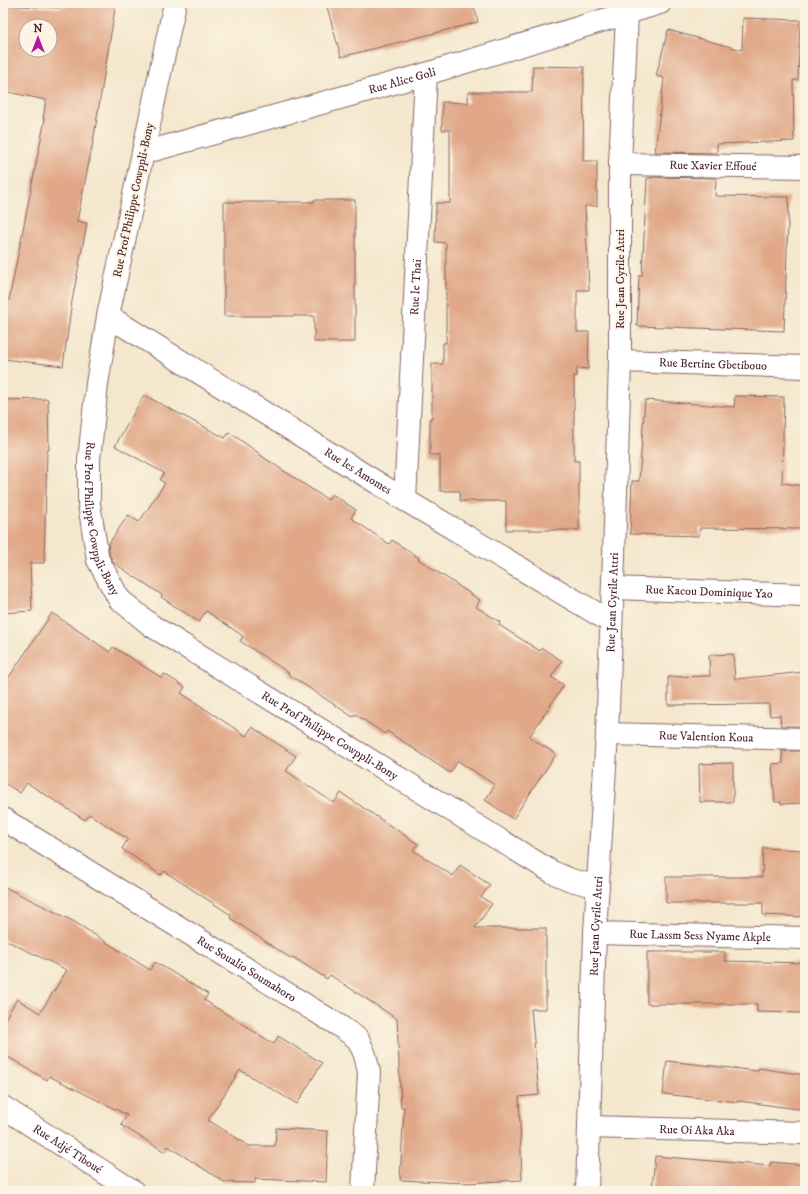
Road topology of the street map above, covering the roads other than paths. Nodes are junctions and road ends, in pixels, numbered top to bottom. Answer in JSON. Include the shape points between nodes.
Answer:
{"nodes":[{"id":1,"x":175,"y":3,"type":"edge"},
{"id":2,"x":660,"y":3,"type":"edge"},
{"id":3,"x":627,"y":14,"type":"junction"},
{"id":4,"x":426,"y":74,"type":"junction"},
{"id":5,"x":143,"y":152,"type":"junction"},
{"id":6,"x":620,"y":164,"type":"junction"},
{"id":7,"x":805,"y":167,"type":"edge"},
{"id":8,"x":108,"y":316,"type":"junction"},
{"id":9,"x":620,"y":361,"type":"junction"},
{"id":10,"x":805,"y":367,"type":"edge"},
{"id":11,"x":405,"y":500,"type":"junction"},
{"id":12,"x":612,"y":588,"type":"junction"},
{"id":13,"x":805,"y":595,"type":"edge"},
{"id":14,"x":611,"y":622,"type":"junction"},
{"id":15,"x":606,"y":734,"type":"junction"},
{"id":16,"x":805,"y":739,"type":"edge"},
{"id":17,"x":3,"y":819,"type":"edge"},
{"id":18,"x":598,"y":887,"type":"junction"},
{"id":19,"x":594,"y":933,"type":"junction"},
{"id":20,"x":805,"y":938,"type":"edge"},
{"id":21,"x":3,"y":1107,"type":"edge"},
{"id":22,"x":589,"y":1127,"type":"junction"},
{"id":23,"x":805,"y":1133,"type":"edge"},
{"id":24,"x":133,"y":1191,"type":"edge"},
{"id":25,"x":363,"y":1191,"type":"edge"},
{"id":26,"x":587,"y":1191,"type":"edge"}],
"edges":[{"from":1,"to":5,"type":"street","name":"Rue Prof Philippe Cowppli-Bony"},
{"from":2,"to":3,"type":"street","name":"Rue Alice Goli"},
{"from":3,"to":4,"type":"street","name":"Rue Alice Goli"},
{"from":3,"to":6,"type":"street","name":"Rue Jean Cyrile Attri"},
{"from":4,"to":5,"type":"street","name":"Rue Alice Goli"},
{"from":4,"to":11,"type":"street","name":"Rue le Thaï"},
{"from":5,"to":8,"type":"street","name":"Rue Prof Philippe Cowppli-Bony"},
{"from":6,"to":7,"type":"street","name":"Rue Xavier Effoué"},
{"from":6,"to":9,"type":"street","name":"Rue Jean Cyrile Attri"},
{"from":8,"to":11,"type":"street","name":"Rue les Amomes"},
{"from":8,"to":18,"type":"street","name":"Rue Prof Philippe Cowppli-Bony","via":[[97,384],[89,460],[89,504],[98,560],[119,599],[152,626],[546,868],[571,880]]},
{"from":9,"to":10,"type":"street","name":"Rue Bertine Gbetibouo"},
{"from":9,"to":12,"type":"street","name":"Rue Jean Cyrile Attri"},
{"from":11,"to":14,"type":"street","name":"Rue les Amomes"},
{"from":12,"to":13,"type":"street","name":"Rue Kacou Dominique Yao"},
{"from":12,"to":14,"type":"street","name":"Rue Jean Cyrile Attri"},
{"from":14,"to":15,"type":"street","name":"Rue Jean Cyrile Attri"},
{"from":15,"to":16,"type":"street","name":"Rue Valention Koua"},
{"from":15,"to":18,"type":"street","name":"Rue Jean Cyrile Attri"},
{"from":17,"to":25,"type":"street","name":"Rue Soualio Soumahoro","via":[[358,1039],[369,1072]]},
{"from":18,"to":19,"type":"street","name":"Rue Jean Cyrile Attri"},
{"from":19,"to":20,"type":"street","name":"Rue Lassm Sess Nyame Akple"},
{"from":19,"to":22,"type":"street","name":"Rue Jean Cyrile Attri"},
{"from":21,"to":24,"type":"street","name":"Rue Adjé Tiboué"},
{"from":22,"to":23,"type":"street","name":"Rue Oi Aka Aka"},
{"from":22,"to":26,"type":"street","name":"Rue Jean Cyrile Attri"}]}
